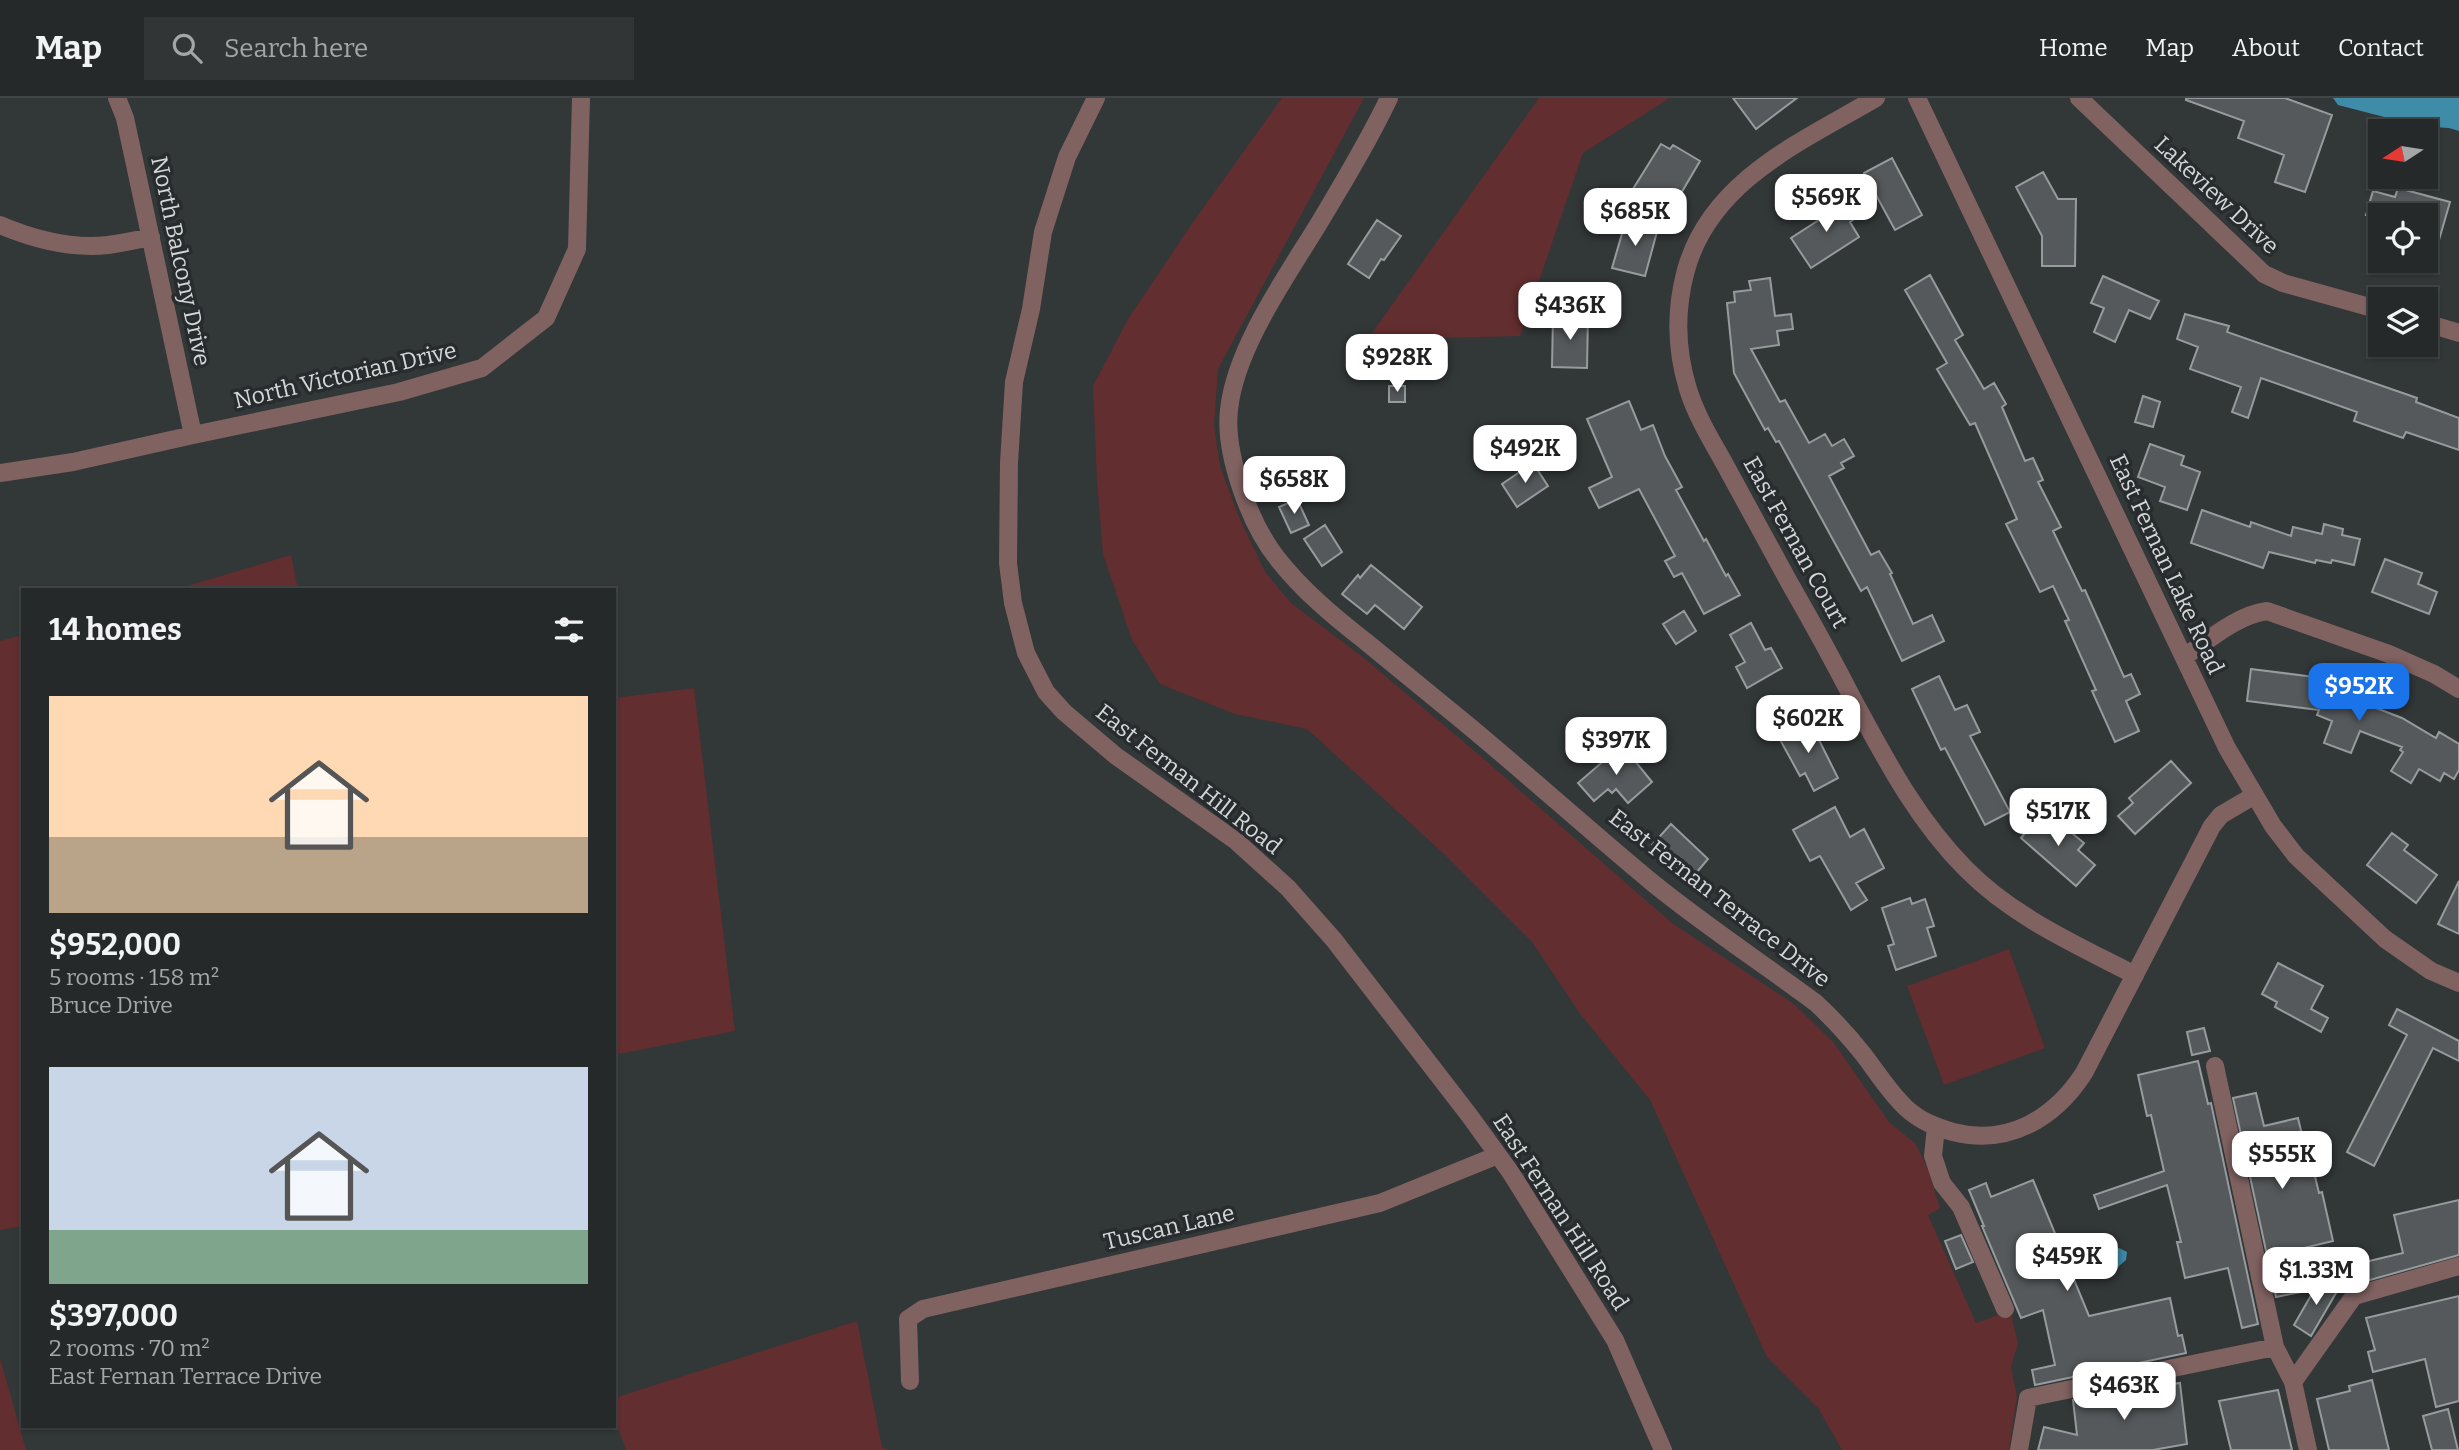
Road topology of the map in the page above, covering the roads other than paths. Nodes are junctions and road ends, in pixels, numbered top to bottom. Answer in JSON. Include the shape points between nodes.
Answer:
{"nodes":[{"id":1,"x":117,"y":98,"type":"edge"},
{"id":2,"x":581,"y":98,"type":"edge"},
{"id":3,"x":1096,"y":98,"type":"edge"},
{"id":4,"x":1389,"y":98,"type":"edge"},
{"id":5,"x":1876,"y":98,"type":"edge"},
{"id":6,"x":1917,"y":98,"type":"edge"},
{"id":7,"x":2079,"y":98,"type":"edge"},
{"id":8,"x":0,"y":226,"type":"edge"},
{"id":9,"x":151,"y":237,"type":"junction"},
{"id":10,"x":2368,"y":307,"type":"edge"},
{"id":11,"x":2438,"y":327,"type":"edge"},
{"id":12,"x":2459,"y":333,"type":"edge"},
{"id":13,"x":193,"y":435,"type":"junction"},
{"id":14,"x":0,"y":473,"type":"edge"},
{"id":15,"x":2184,"y":657,"type":"junction"},
{"id":16,"x":2459,"y":689,"type":"edge"},
{"id":17,"x":2255,"y":795,"type":"junction"},
{"id":18,"x":2135,"y":975,"type":"junction"},
{"id":19,"x":2459,"y":983,"type":"edge"},
{"id":20,"x":2215,"y":1066,"type":"dead end"},
{"id":21,"x":1936,"y":1127,"type":"junction"},
{"id":22,"x":1498,"y":1155,"type":"junction"},
{"id":23,"x":2459,"y":1266,"type":"edge"},
{"id":24,"x":2005,"y":1309,"type":"dead end"},
{"id":25,"x":2275,"y":1348,"type":"junction"},
{"id":26,"x":910,"y":1381,"type":"dead end"},
{"id":27,"x":2293,"y":1382,"type":"junction"},
{"id":28,"x":1663,"y":1450,"type":"edge"},
{"id":29,"x":2019,"y":1450,"type":"edge"},
{"id":30,"x":2308,"y":1450,"type":"edge"}],
"edges":[{"from":1,"to":9,"type":"street","name":"North Balcony Drive"},
{"from":2,"to":13,"type":"street","name":"North Victorian Drive","via":[[577,249],[546,318],[482,368],[399,392]]},
{"from":3,"to":22,"type":"street","name":"East Fernan Hill Road","via":[[1066,157],[1043,232],[1014,382],[1009,563],[1026,653],[1046,692],[1064,712],[1116,756],[1236,841],[1288,888],[1334,940]]},
{"from":4,"to":21,"type":"street","name":"East Fernan Terrace Drive","via":[[1352,170],[1278,289],[1234,383],[1228,436],[1260,531],[1275,556],[1329,612],[1656,885],[1816,1003],[1904,1107]]},
{"from":5,"to":18,"type":"street","name":"East Fernan Court","via":[[1751,174],[1721,205],[1701,235],[1686,268],[1678,312],[1679,352],[1688,389],[1752,515],[1923,820],[1968,872],[2010,905]]},
{"from":6,"to":15,"type":"street","name":"East Fernan Lake Road"},
{"from":7,"to":10,"type":"street","name":"Lakeview Drive","via":[[2264,274]]},
{"from":8,"to":9,"type":"street","via":[[80,245],[106,246]]},
{"from":9,"to":13,"type":"street","name":"North Balcony Drive"},
{"from":11,"to":12,"type":"street"},
{"from":13,"to":14,"type":"street","name":"North Victorian Drive"},
{"from":15,"to":16,"type":"street","via":[[2237,622],[2267,611],[2389,654]]},
{"from":15,"to":17,"type":"street","name":"East Fernan Lake Road"},
{"from":17,"to":18,"type":"street","name":"East Fernan Terrace Drive","via":[[2221,815],[2212,826]]},
{"from":17,"to":19,"type":"street","name":"East Fernan Lake Road","via":[[2296,856],[2385,939],[2431,971]]},
{"from":18,"to":21,"type":"street","name":"East Fernan Terrace Drive","via":[[2084,1073],[2052,1110],[2031,1124],[1991,1137]]},
{"from":20,"to":25,"type":"street"},
{"from":21,"to":24,"type":"street","via":[[1933,1156],[1942,1183],[1961,1207]]},
{"from":22,"to":26,"type":"street","name":"Tuscan Lane","via":[[1380,1203],[923,1309],[908,1319]]},
{"from":22,"to":28,"type":"street","name":"East Fernan Hill Road","via":[[1615,1340]]},
{"from":23,"to":27,"type":"street","via":[[2354,1296]]},
{"from":25,"to":27,"type":"street"},
{"from":25,"to":29,"type":"street","via":[[2028,1398]]},
{"from":27,"to":30,"type":"street"}]}
